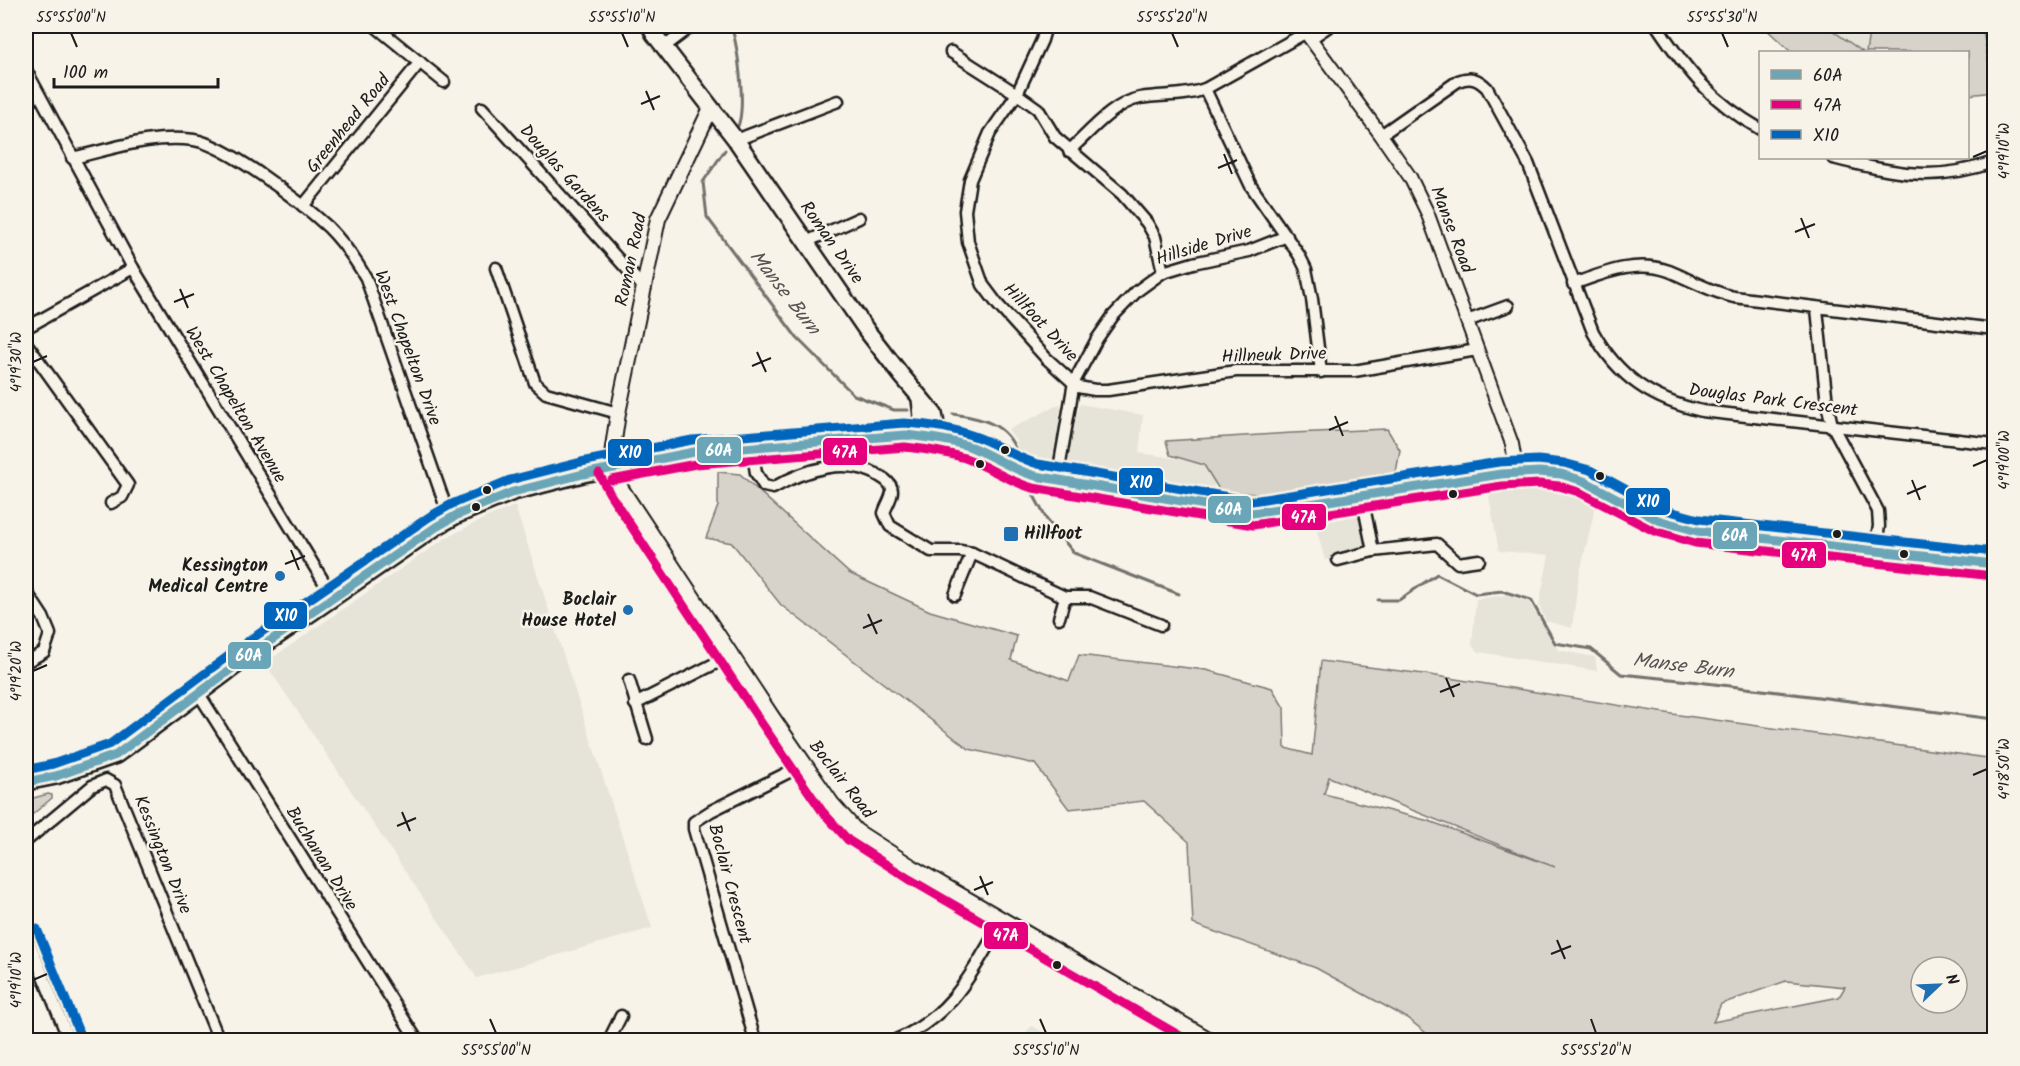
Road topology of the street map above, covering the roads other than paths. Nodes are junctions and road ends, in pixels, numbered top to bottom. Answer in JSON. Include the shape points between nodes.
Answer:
{"nodes":[{"id":1,"x":375,"y":26,"type":"edge"},
{"id":2,"x":650,"y":26,"type":"edge"},
{"id":3,"x":692,"y":26,"type":"edge"},
{"id":4,"x":1046,"y":26,"type":"edge"},
{"id":5,"x":1329,"y":26,"type":"edge"},
{"id":6,"x":1657,"y":26,"type":"edge"},
{"id":7,"x":1305,"y":32,"type":"edge"},
{"id":8,"x":664,"y":47,"type":"junction"},
{"id":9,"x":951,"y":51,"type":"dead end"},
{"id":10,"x":420,"y":62,"type":"junction"},
{"id":11,"x":26,"y":70,"type":"edge"},
{"id":12,"x":444,"y":82,"type":"dead end"},
{"id":13,"x":1205,"y":89,"type":"junction"},
{"id":14,"x":1017,"y":94,"type":"junction"},
{"id":15,"x":838,"y":101,"type":"dead end"},
{"id":16,"x":482,"y":108,"type":"dead end"},
{"id":17,"x":711,"y":108,"type":"junction"},
{"id":18,"x":1759,"y":128,"type":"edge"},
{"id":19,"x":1381,"y":135,"type":"junction"},
{"id":20,"x":736,"y":140,"type":"junction"},
{"id":21,"x":1069,"y":151,"type":"junction"},
{"id":22,"x":72,"y":159,"type":"junction"},
{"id":23,"x":1837,"y":159,"type":"edge"},
{"id":24,"x":1995,"y":162,"type":"edge"},
{"id":25,"x":303,"y":206,"type":"junction"},
{"id":26,"x":859,"y":218,"type":"dead end"},
{"id":27,"x":1287,"y":236,"type":"junction"},
{"id":28,"x":806,"y":242,"type":"junction"},
{"id":29,"x":133,"y":268,"type":"junction"},
{"id":30,"x":496,"y":268,"type":"dead end"},
{"id":31,"x":1163,"y":272,"type":"junction"},
{"id":32,"x":1573,"y":284,"type":"junction"},
{"id":33,"x":645,"y":289,"type":"junction"},
{"id":34,"x":1508,"y":306,"type":"dead end"},
{"id":35,"x":1817,"y":309,"type":"junction"},
{"id":36,"x":1467,"y":321,"type":"junction"},
{"id":37,"x":26,"y":328,"type":"edge"},
{"id":38,"x":1995,"y":329,"type":"edge"},
{"id":39,"x":26,"y":343,"type":"edge"},
{"id":40,"x":1477,"y":350,"type":"junction"},
{"id":41,"x":1321,"y":372,"type":"junction"},
{"id":42,"x":1074,"y":382,"type":"junction"},
{"id":43,"x":920,"y":399,"type":"junction"},
{"id":44,"x":618,"y":413,"type":"junction"},
{"id":45,"x":1832,"y":425,"type":"junction"},
{"id":46,"x":910,"y":435,"type":"junction"},
{"id":47,"x":939,"y":440,"type":"junction"},
{"id":48,"x":1995,"y":444,"type":"edge"},
{"id":49,"x":752,"y":447,"type":"junction"},
{"id":50,"x":610,"y":468,"type":"junction"},
{"id":51,"x":1517,"y":473,"type":"junction"},
{"id":52,"x":1057,"y":480,"type":"junction"},
{"id":53,"x":1362,"y":497,"type":"junction"},
{"id":54,"x":111,"y":504,"type":"dead end"},
{"id":55,"x":450,"y":519,"type":"junction"},
{"id":56,"x":1875,"y":550,"type":"junction"},
{"id":57,"x":1373,"y":551,"type":"junction"},
{"id":58,"x":972,"y":554,"type":"junction"},
{"id":59,"x":1338,"y":560,"type":"dead end"},
{"id":60,"x":1479,"y":560,"type":"dead end"},
{"id":61,"x":1995,"y":564,"type":"edge"},
{"id":62,"x":26,"y":591,"type":"edge"},
{"id":63,"x":955,"y":595,"type":"dead end"},
{"id":64,"x":333,"y":597,"type":"junction"},
{"id":65,"x":1065,"y":597,"type":"junction"},
{"id":66,"x":1059,"y":618,"type":"dead end"},
{"id":67,"x":1161,"y":625,"type":"dead end"},
{"id":68,"x":730,"y":656,"type":"junction"},
{"id":69,"x":26,"y":662,"type":"edge"},
{"id":70,"x":629,"y":680,"type":"dead end"},
{"id":71,"x":199,"y":694,"type":"junction"},
{"id":72,"x":635,"y":704,"type":"junction"},
{"id":73,"x":647,"y":739,"type":"dead end"},
{"id":74,"x":805,"y":764,"type":"junction"},
{"id":75,"x":26,"y":782,"type":"edge"},
{"id":76,"x":26,"y":841,"type":"edge"},
{"id":77,"x":1003,"y":920,"type":"junction"},
{"id":78,"x":26,"y":934,"type":"edge"},
{"id":79,"x":621,"y":1016,"type":"dead end"},
{"id":80,"x":69,"y":1041,"type":"edge"},
{"id":81,"x":219,"y":1041,"type":"edge"},
{"id":82,"x":417,"y":1041,"type":"edge"},
{"id":83,"x":609,"y":1041,"type":"edge"},
{"id":84,"x":755,"y":1041,"type":"edge"},
{"id":85,"x":896,"y":1041,"type":"edge"},
{"id":86,"x":1210,"y":1041,"type":"edge"}],
"edges":[{"from":1,"to":10,"type":"street"},
{"from":2,"to":8,"type":"main road"},
{"from":3,"to":8,"type":"street"},
{"from":4,"to":14,"type":"street","name":"Hillfoot Drive"},
{"from":5,"to":7,"type":"street"},
{"from":6,"to":18,"type":"street","via":[[1711,95]]},
{"from":7,"to":13,"type":"street"},
{"from":7,"to":19,"type":"street","name":"Manse Road"},
{"from":8,"to":17,"type":"main road"},
{"from":9,"to":14,"type":"street"},
{"from":10,"to":12,"type":"street"},
{"from":10,"to":25,"type":"street","name":"Greenhead Road"},
{"from":11,"to":22,"type":"street","name":"West Chapelton Avenue"},
{"from":13,"to":21,"type":"street","via":[[1130,101]]},
{"from":13,"to":27,"type":"street","via":[[1251,186]]},
{"from":14,"to":21,"type":"street","via":[[1038,109]]},
{"from":14,"to":42,"type":"street","name":"Hillfoot Drive","via":[[990,133],[970,180],[965,211],[968,242],[978,274],[998,305]]},
{"from":15,"to":20,"type":"street"},
{"from":16,"to":33,"type":"street","name":"Douglas Gardens"},
{"from":17,"to":20,"type":"main road","name":"Roman Drive"},
{"from":17,"to":33,"type":"main road","name":"Roman Road","via":[[658,219]]},
{"from":19,"to":32,"type":"street","name":"Douglas Park Crescent","via":[[1458,81],[1473,78],[1481,82],[1528,163]]},
{"from":19,"to":36,"type":"street","name":"Manse Road","via":[[1427,212]]},
{"from":20,"to":28,"type":"main road","name":"Roman Drive"},
{"from":21,"to":31,"type":"street","via":[[1122,194],[1147,223],[1155,237]]},
{"from":22,"to":25,"type":"street","name":"West Chapelton Drive","via":[[148,140],[196,140],[223,150]]},
{"from":22,"to":29,"type":"street","name":"West Chapelton Avenue"},
{"from":23,"to":24,"type":"street","via":[[1916,175],[1953,173]]},
{"from":25,"to":55,"type":"street","name":"West Chapelton Drive","via":[[352,255],[366,278]]},
{"from":26,"to":28,"type":"street"},
{"from":27,"to":31,"type":"street","name":"Hillside Drive","via":[[1249,251]]},
{"from":27,"to":41,"type":"street","via":[[1310,282]]},
{"from":28,"to":43,"type":"main road","name":"Roman Drive"},
{"from":29,"to":37,"type":"street"},
{"from":29,"to":64,"type":"street","name":"West Chapelton Avenue"},
{"from":30,"to":44,"type":"street","via":[[539,388]]},
{"from":31,"to":42,"type":"street","name":"Hillside Drive","via":[[1113,316]]},
{"from":32,"to":35,"type":"street","via":[[1614,270],[1649,267],[1720,294]]},
{"from":32,"to":45,"type":"street","name":"Douglas Park Crescent","via":[[1600,344],[1623,372],[1649,393],[1702,411]]},
{"from":33,"to":44,"type":"main road","name":"Roman Road"},
{"from":34,"to":36,"type":"street"},
{"from":35,"to":38,"type":"street"},
{"from":35,"to":45,"type":"street"},
{"from":36,"to":40,"type":"street","name":"Manse Road"},
{"from":39,"to":54,"type":"street","via":[[128,485],[122,497]]},
{"from":40,"to":41,"type":"street","name":"Hillneuk Drive","via":[[1354,371]]},
{"from":40,"to":51,"type":"street","name":"Manse Road","via":[[1512,444]]},
{"from":41,"to":42,"type":"street","name":"Hillneuk Drive","via":[[1236,371],[1108,390],[1078,387]]},
{"from":42,"to":52,"type":"street","name":"Hillfoot Drive"},
{"from":43,"to":46,"type":"main road","via":[[922,416]]},
{"from":43,"to":47,"type":"main road","name":"Roman Drive","via":[[934,414]]},
{"from":44,"to":50,"type":"main road","name":"Roman Road"},
{"from":45,"to":48,"type":"street","name":"Douglas Park Crescent"},
{"from":45,"to":56,"type":"street","via":[[1878,511]]},
{"from":46,"to":47,"type":"main road"},
{"from":46,"to":49,"type":"main road"},
{"from":47,"to":52,"type":"main road","via":[[970,447],[1024,473]]},
{"from":49,"to":50,"type":"main road","via":[[693,452]]},
{"from":49,"to":58,"type":"street","via":[[756,472],[764,486],[773,488],[791,477],[841,466],[860,467],[879,475],[892,491],[884,513],[890,526],[931,550]]},
{"from":50,"to":55,"type":"main road","via":[[513,492]]},
{"from":50,"to":68,"type":"main road","name":"Boclair Road"},
{"from":51,"to":53,"type":"main road"},
{"from":51,"to":56,"type":"main road","via":[[1561,474],[1584,481],[1658,520],[1697,531]]},
{"from":52,"to":53,"type":"main road","via":[[1252,513]]},
{"from":53,"to":57,"type":"street"},
{"from":55,"to":64,"type":"main road"},
{"from":56,"to":61,"type":"main road"},
{"from":57,"to":59,"type":"street"},
{"from":57,"to":60,"type":"street","via":[[1437,544],[1458,563]]},
{"from":58,"to":63,"type":"street"},
{"from":58,"to":65,"type":"street"},
{"from":62,"to":69,"type":"street","via":[[50,634],[44,652]]},
{"from":64,"to":71,"type":"main road"},
{"from":65,"to":66,"type":"street"},
{"from":65,"to":67,"type":"street","via":[[1089,597]]},
{"from":68,"to":72,"type":"street"},
{"from":68,"to":74,"type":"main road","name":"Boclair Road"},
{"from":70,"to":72,"type":"street"},
{"from":71,"to":75,"type":"main road","via":[[116,755]]},
{"from":71,"to":82,"type":"street","name":"Buchanan Drive"},
{"from":72,"to":73,"type":"street"},
{"from":74,"to":77,"type":"main road","name":"Boclair Road","via":[[839,812],[861,835]]},
{"from":74,"to":84,"type":"street","name":"Boclair Crescent","via":[[694,822]]},
{"from":76,"to":81,"type":"street","name":"Kessington Drive","via":[[92,786],[106,780],[115,785]]},
{"from":77,"to":85,"type":"street","via":[[958,994],[934,1018]]},
{"from":77,"to":86,"type":"main road","name":"Boclair Road"},
{"from":78,"to":80,"type":"street"},
{"from":79,"to":83,"type":"street"}]}
